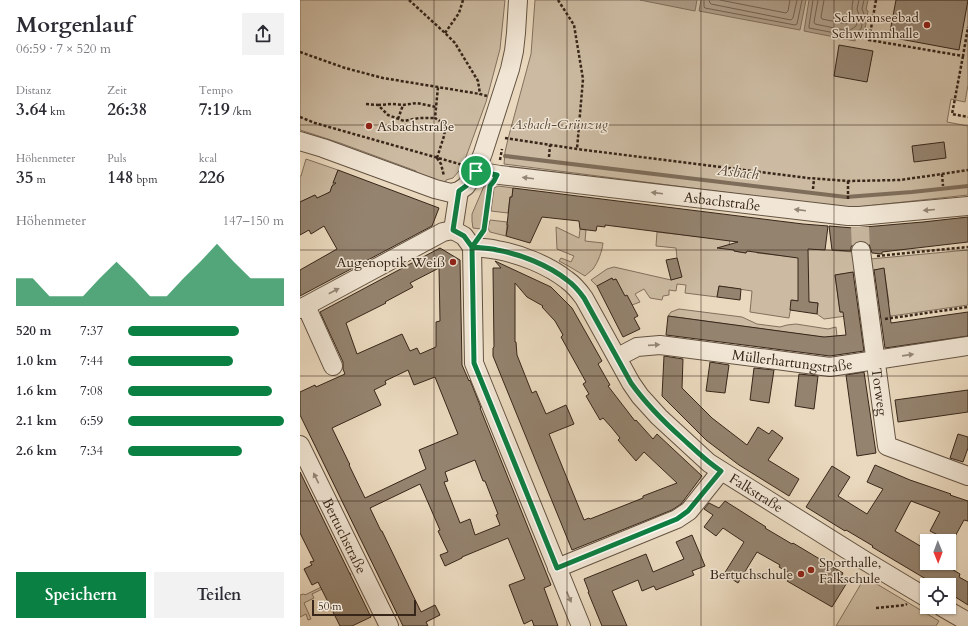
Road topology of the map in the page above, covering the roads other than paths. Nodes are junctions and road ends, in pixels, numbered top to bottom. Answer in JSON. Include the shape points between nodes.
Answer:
{"nodes":[{"id":1,"x":518,"y":0,"type":"edge"},
{"id":2,"x":300,"y":141,"type":"edge"},
{"id":3,"x":470,"y":168,"type":"junction"},
{"id":4,"x":459,"y":191,"type":"junction"},
{"id":5,"x":968,"y":206,"type":"edge"},
{"id":6,"x":453,"y":230,"type":"junction"},
{"id":7,"x":472,"y":247,"type":"junction"},
{"id":8,"x":862,"y":254,"type":"tunnel mouth"},
{"id":9,"x":303,"y":308,"type":"edge"},
{"id":10,"x":968,"y":346,"type":"edge"},
{"id":11,"x":618,"y":357,"type":"junction"},
{"id":12,"x":876,"y":360,"type":"junction"},
{"id":13,"x":333,"y":366,"type":"dead end"},
{"id":14,"x":300,"y":445,"type":"edge"},
{"id":15,"x":721,"y":471,"type":"junction"},
{"id":16,"x":968,"y":476,"type":"edge"},
{"id":17,"x":557,"y":568,"type":"junction"},
{"id":18,"x":920,"y":594,"type":"edge"},
{"id":19,"x":954,"y":614,"type":"edge"},
{"id":20,"x":968,"y":622,"type":"edge"},
{"id":21,"x":389,"y":626,"type":"edge"},
{"id":22,"x":581,"y":626,"type":"edge"}],
"edges":[{"from":1,"to":3,"type":"street","via":[[510,69],[483,153]]},
{"from":2,"to":4,"type":"street","via":[[436,189],[451,193]]},
{"from":3,"to":4,"type":"street","via":[[466,186]]},
{"from":5,"to":3,"type":"street","name":"Asbachstraße","one_way":true,"via":[[860,221],[848,216],[497,175]]},
{"from":4,"to":6,"type":"street"},
{"from":6,"to":7,"type":"street","via":[[464,236]]},
{"from":9,"to":6,"type":"street","one_way":true,"via":[[443,232]]},
{"from":7,"to":11,"type":"street","name":"Falkstraße","via":[[516,254],[567,280],[584,298]]},
{"from":7,"to":17,"type":"street","via":[[474,363]]},
{"from":8,"to":12,"type":"street","name":"Torweg"},
{"from":9,"to":13,"type":"street"},
{"from":12,"to":10,"type":"street","name":"Müllerhartungstraße","one_way":true},
{"from":11,"to":12,"type":"street","name":"Müllerhartungstraße","one_way":true,"via":[[637,347],[660,345],[830,367]]},
{"from":11,"to":15,"type":"street","name":"Falkstraße","via":[[640,396],[659,417]]},
{"from":12,"to":16,"type":"street","name":"Torweg","via":[[887,446]]},
{"from":21,"to":14,"type":"street","name":"Bertuchstraße","one_way":true},
{"from":15,"to":17,"type":"street","via":[[684,515]]},
{"from":15,"to":18,"type":"street","name":"Falkstraße"},
{"from":17,"to":22,"type":"street","one_way":true},
{"from":19,"to":20,"type":"street"}]}
